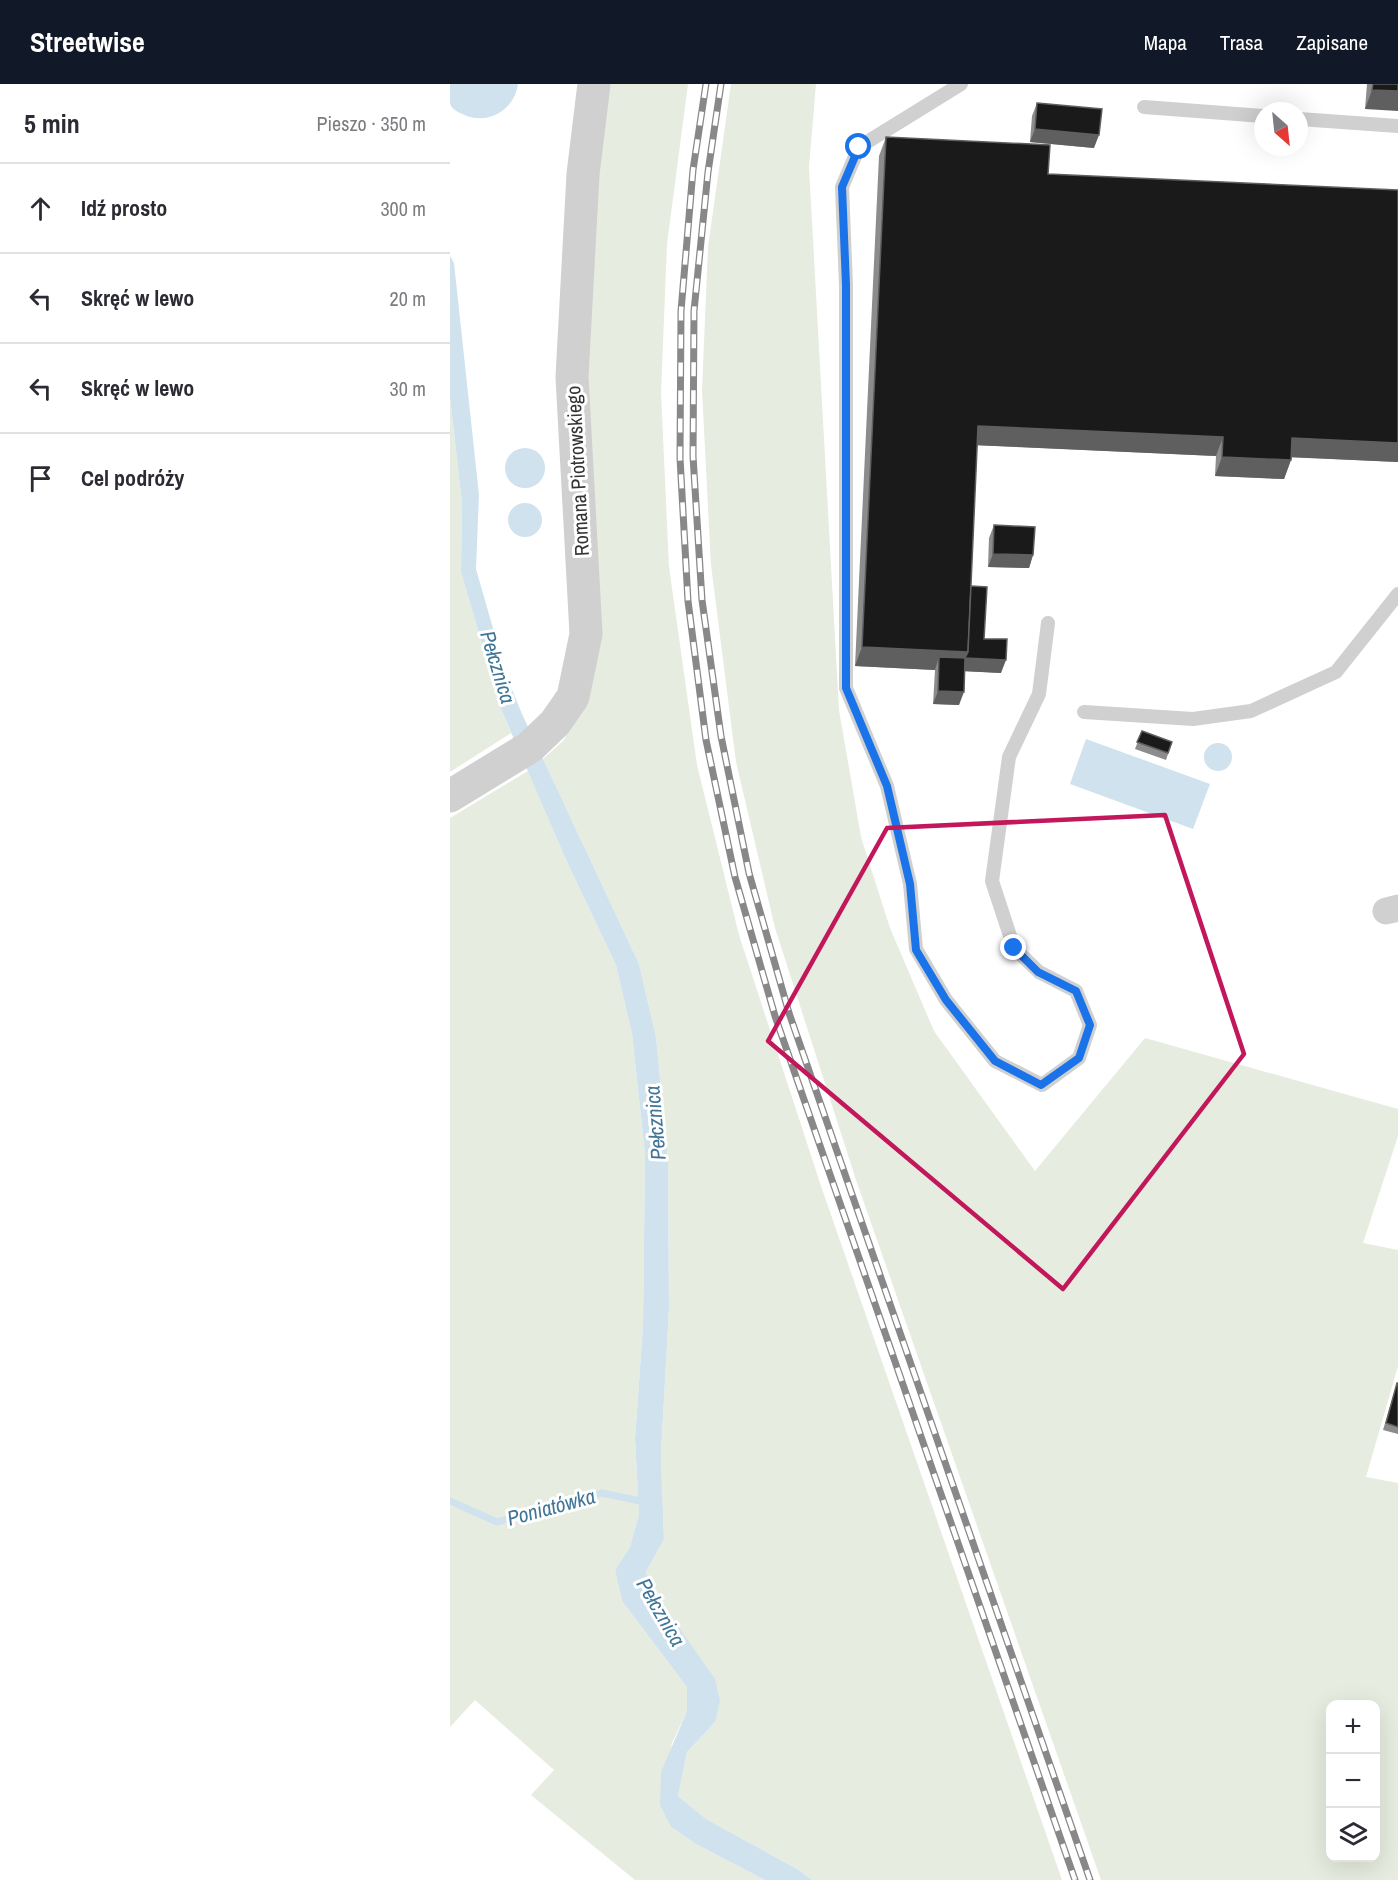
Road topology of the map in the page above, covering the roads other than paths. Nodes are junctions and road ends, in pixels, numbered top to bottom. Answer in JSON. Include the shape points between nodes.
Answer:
{"nodes":[{"id":1,"x":594,"y":84,"type":"edge"},
{"id":2,"x":962,"y":84,"type":"edge"},
{"id":3,"x":1144,"y":107,"type":"dead end"},
{"id":4,"x":1254,"y":115,"type":"edge"},
{"id":5,"x":1308,"y":119,"type":"edge"},
{"id":6,"x":1398,"y":126,"type":"edge"},
{"id":7,"x":1398,"y":594,"type":"edge"},
{"id":8,"x":1048,"y":623,"type":"dead end"},
{"id":9,"x":1084,"y":712,"type":"dead end"},
{"id":10,"x":450,"y":796,"type":"edge"}],
"edges":[{"from":1,"to":10,"type":"street","name":"Romana Piotrowskiego","via":[[583,174],[572,377],[586,634],[573,697],[555,723],[530,747]]},
{"from":2,"to":8,"type":"lane","via":[[859,147],[842,187],[846,285],[846,688],[887,786],[910,884],[916,950],[946,1000],[995,1061],[1041,1085],[1079,1058],[1090,1025],[1076,991],[1038,972],[1014,948],[993,881],[1009,757],[1039,694]]},
{"from":3,"to":4,"type":"lane"},
{"from":5,"to":6,"type":"lane"},
{"from":7,"to":9,"type":"lane","via":[[1336,672],[1251,711],[1193,719]]}]}
